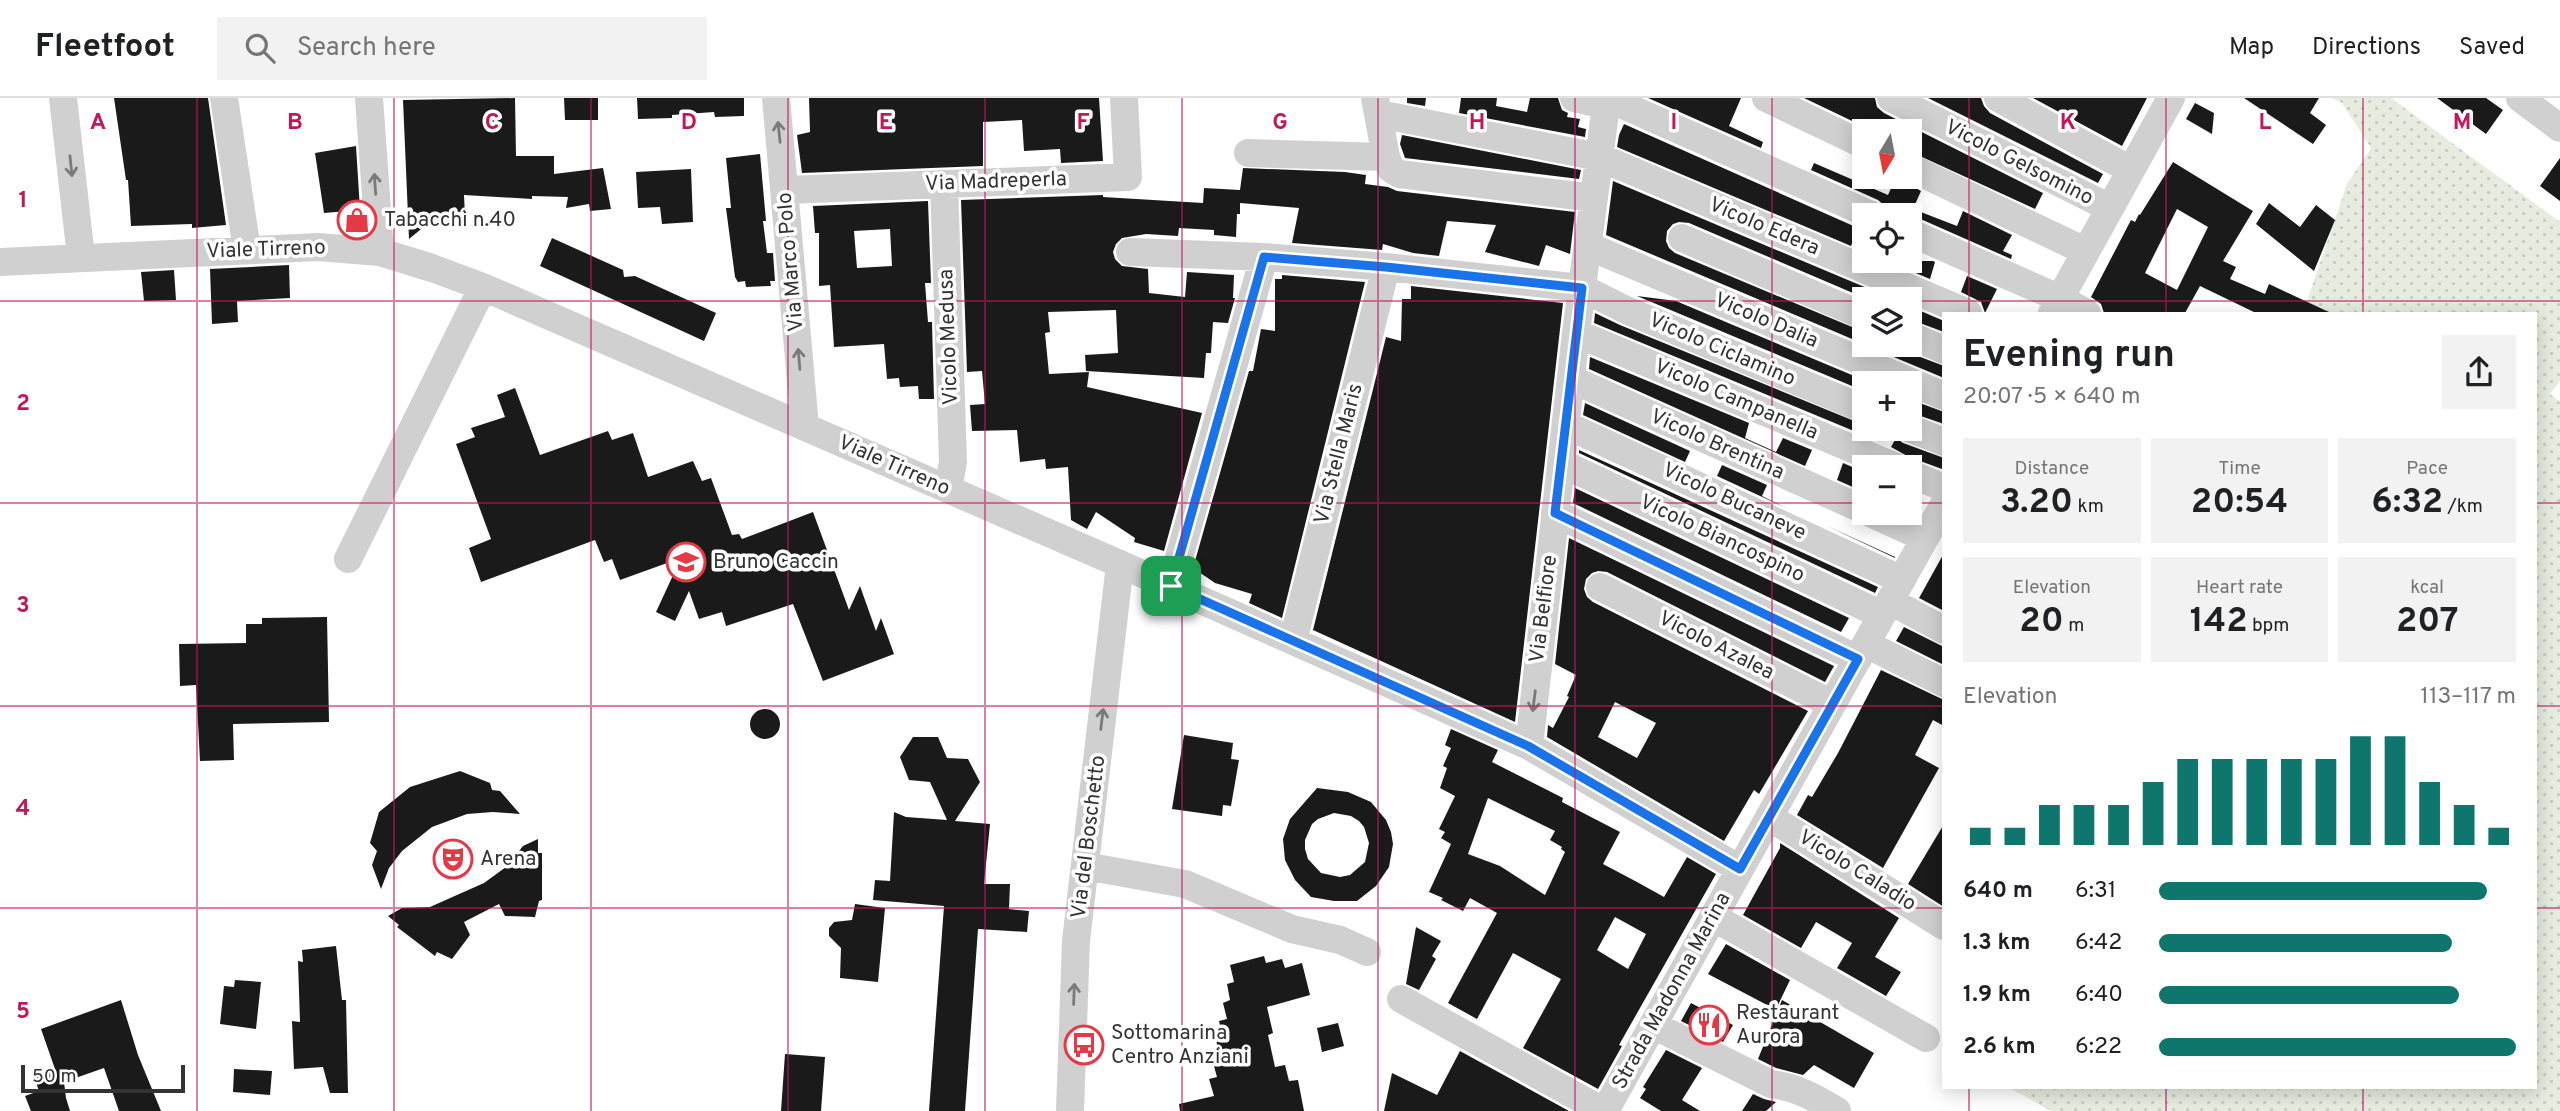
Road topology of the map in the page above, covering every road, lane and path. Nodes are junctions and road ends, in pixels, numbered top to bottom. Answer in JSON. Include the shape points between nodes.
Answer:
{"nodes":[{"id":1,"x":64,"y":98,"type":"edge"},
{"id":2,"x":224,"y":98,"type":"edge"},
{"id":3,"x":369,"y":98,"type":"edge"},
{"id":4,"x":776,"y":98,"type":"edge"},
{"id":5,"x":1125,"y":98,"type":"edge"},
{"id":6,"x":1574,"y":98,"type":"edge"},
{"id":7,"x":1766,"y":98,"type":"edge"},
{"id":8,"x":1891,"y":98,"type":"edge"},
{"id":9,"x":1998,"y":98,"type":"edge"},
{"id":10,"x":2171,"y":98,"type":"edge"},
{"id":11,"x":2520,"y":98,"type":"edge"},
{"id":12,"x":1606,"y":100,"type":"edge"},
{"id":13,"x":2032,"y":105,"type":"edge"},
{"id":14,"x":1382,"y":107,"type":"edge"},
{"id":15,"x":2560,"y":128,"type":"edge"},
{"id":16,"x":1852,"y":139,"type":"edge"},
{"id":17,"x":1248,"y":153,"type":"dead end"},
{"id":18,"x":1386,"y":157,"type":"junction"},
{"id":19,"x":1599,"y":158,"type":"junction"},
{"id":20,"x":2131,"y":170,"type":"junction"},
{"id":21,"x":1922,"y":173,"type":"edge"},
{"id":22,"x":944,"y":184,"type":"junction"},
{"id":23,"x":785,"y":190,"type":"junction"},
{"id":24,"x":1594,"y":198,"type":"junction"},
{"id":25,"x":1852,"y":207,"type":"edge"},
{"id":26,"x":2110,"y":208,"type":"junction"},
{"id":27,"x":1682,"y":238,"type":"dead end"},
{"id":28,"x":1922,"y":238,"type":"edge"},
{"id":29,"x":1588,"y":246,"type":"junction"},
{"id":30,"x":247,"y":250,"type":"junction"},
{"id":31,"x":2085,"y":251,"type":"junction"},
{"id":32,"x":380,"y":252,"type":"junction"},
{"id":33,"x":1130,"y":252,"type":"dead end"},
{"id":34,"x":81,"y":257,"type":"junction"},
{"id":35,"x":1264,"y":257,"type":"junction"},
{"id":36,"x":0,"y":262,"type":"edge"},
{"id":37,"x":1386,"y":267,"type":"junction"},
{"id":38,"x":483,"y":287,"type":"junction"},
{"id":39,"x":1582,"y":288,"type":"junction"},
{"id":40,"x":2057,"y":306,"type":"edge"},
{"id":41,"x":1852,"y":311,"type":"edge"},
{"id":42,"x":1966,"y":312,"type":"edge"},
{"id":43,"x":2083,"y":312,"type":"edge"},
{"id":44,"x":1576,"y":333,"type":"junction"},
{"id":45,"x":1922,"y":341,"type":"edge"},
{"id":46,"x":1942,"y":349,"type":"edge"},
{"id":47,"x":1571,"y":379,"type":"junction"},
{"id":48,"x":1942,"y":395,"type":"edge"},
{"id":49,"x":1852,"y":404,"type":"edge"},
{"id":50,"x":1566,"y":425,"type":"junction"},
{"id":51,"x":805,"y":427,"type":"junction"},
{"id":52,"x":1922,"y":433,"type":"edge"},
{"id":53,"x":1942,"y":441,"type":"edge"},
{"id":54,"x":1867,"y":455,"type":"edge"},
{"id":55,"x":1561,"y":463,"type":"junction"},
{"id":56,"x":1922,"y":479,"type":"edge"},
{"id":57,"x":1942,"y":487,"type":"edge"},
{"id":58,"x":948,"y":489,"type":"junction"},
{"id":59,"x":1852,"y":505,"type":"edge"},
{"id":60,"x":1942,"y":508,"type":"edge"},
{"id":61,"x":1555,"y":513,"type":"junction"},
{"id":62,"x":1896,"y":525,"type":"edge"},
{"id":63,"x":1925,"y":538,"type":"junction"},
{"id":64,"x":348,"y":559,"type":"dead end"},
{"id":65,"x":1120,"y":564,"type":"junction"},
{"id":66,"x":1171,"y":586,"type":"junction"},
{"id":67,"x":1600,"y":587,"type":"dead end"},
{"id":68,"x":1892,"y":598,"type":"junction"},
{"id":69,"x":1942,"y":629,"type":"edge"},
{"id":70,"x":1293,"y":641,"type":"junction"},
{"id":71,"x":1862,"y":651,"type":"junction"},
{"id":72,"x":1942,"y":682,"type":"edge"},
{"id":73,"x":1832,"y":704,"type":"junction"},
{"id":74,"x":1528,"y":746,"type":"junction"},
{"id":75,"x":1769,"y":817,"type":"junction"},
{"id":76,"x":1085,"y":866,"type":"junction"},
{"id":77,"x":1740,"y":869,"type":"junction"},
{"id":78,"x":1713,"y":917,"type":"junction"},
{"id":79,"x":1942,"y":925,"type":"edge"},
{"id":80,"x":1367,"y":953,"type":"dead end"},
{"id":81,"x":1401,"y":999,"type":"dead end"},
{"id":82,"x":1653,"y":1026,"type":"junction"},
{"id":83,"x":1926,"y":1038,"type":"dead end"},
{"id":84,"x":1070,"y":1111,"type":"edge"},
{"id":85,"x":1604,"y":1111,"type":"edge"},
{"id":86,"x":1838,"y":1111,"type":"edge"}],
"edges":[{"from":1,"to":34,"type":"street","one_way":true},
{"from":2,"to":30,"type":"street"},
{"from":32,"to":3,"type":"street","one_way":true},
{"from":23,"to":4,"type":"street","name":"Via Marco Polo","one_way":true},
{"from":5,"to":22,"type":"street","name":"Via Madreperla","via":[[1128,177]]},
{"from":6,"to":12,"type":"street"},
{"from":7,"to":16,"type":"street"},
{"from":8,"to":26,"type":"street","name":"Vicolo Gelsomino"},
{"from":9,"to":13,"type":"street"},
{"from":10,"to":20,"type":"street"},
{"from":11,"to":15,"type":"street"},
{"from":12,"to":19,"type":"street","name":"Via Belfiore"},
{"from":12,"to":25,"type":"street"},
{"from":13,"to":20,"type":"street"},
{"from":14,"to":18,"type":"street"},
{"from":14,"to":19,"type":"street","name":"Vicolo Edera"},
{"from":17,"to":18,"type":"street"},
{"from":18,"to":24,"type":"street","via":[[1399,174]]},
{"from":19,"to":24,"type":"street","name":"Via Belfiore"},
{"from":19,"to":42,"type":"street","name":"Vicolo Edera"},
{"from":20,"to":26,"type":"street"},
{"from":21,"to":31,"type":"street"},
{"from":22,"to":23,"type":"street","name":"Via Madreperla"},
{"from":22,"to":58,"type":"street","name":"Vicolo Medusa","via":[[953,462]]},
{"from":51,"to":23,"type":"street","name":"Via Marco Polo","one_way":true},
{"from":24,"to":29,"type":"street","name":"Via Belfiore"},
{"from":26,"to":31,"type":"street"},
{"from":27,"to":41,"type":"street"},
{"from":28,"to":40,"type":"street"},
{"from":29,"to":39,"type":"street","name":"Via Belfiore"},
{"from":29,"to":48,"type":"street","name":"Vicolo Dalia"},
{"from":30,"to":32,"type":"street","name":"Viale Tirreno","via":[[317,247]]},
{"from":30,"to":34,"type":"street","name":"Viale Tirreno"},
{"from":31,"to":40,"type":"street"},
{"from":32,"to":38,"type":"street","name":"Viale Tirreno"},
{"from":33,"to":35,"type":"street"},
{"from":34,"to":36,"type":"street","name":"Viale Tirreno"},
{"from":35,"to":37,"type":"street"},
{"from":35,"to":66,"type":"street"},
{"from":37,"to":39,"type":"street"},
{"from":37,"to":70,"type":"street","name":"Via Stella Maris"},
{"from":38,"to":51,"type":"street","name":"Viale Tirreno"},
{"from":38,"to":64,"type":"street"},
{"from":39,"to":44,"type":"street","name":"Via Belfiore"},
{"from":39,"to":49,"type":"street","name":"Vicolo Ciclamino"},
{"from":40,"to":43,"type":"street"},
{"from":44,"to":47,"type":"street","name":"Via Belfiore"},
{"from":44,"to":54,"type":"street","name":"Vicolo Campanella"},
{"from":45,"to":46,"type":"street"},
{"from":47,"to":50,"type":"street","name":"Via Belfiore"},
{"from":47,"to":59,"type":"street","name":"Vicolo Brentina"},
{"from":50,"to":55,"type":"street","name":"Via Belfiore"},
{"from":50,"to":68,"type":"street","name":"Vicolo Bucaneve"},
{"from":51,"to":58,"type":"street","name":"Viale Tirreno"},
{"from":52,"to":53,"type":"street"},
{"from":55,"to":61,"type":"street","name":"Via Belfiore"},
{"from":55,"to":68,"type":"street","name":"Vicolo Biancospino"},
{"from":56,"to":57,"type":"street"},
{"from":58,"to":65,"type":"street","name":"Viale Tirreno"},
{"from":60,"to":63,"type":"street","name":"Strada Madonna Marina"},
{"from":61,"to":71,"type":"street"},
{"from":61,"to":74,"type":"street","name":"Via Belfiore","one_way":true},
{"from":62,"to":63,"type":"street"},
{"from":63,"to":68,"type":"street","name":"Strada Madonna Marina"},
{"from":65,"to":66,"type":"street","name":"Viale Tirreno"},
{"from":76,"to":65,"type":"street","name":"Via del Boschetto","one_way":true},
{"from":66,"to":70,"type":"street","name":"Viale Tirreno"},
{"from":67,"to":73,"type":"street","name":"Vicolo Azalea"},
{"from":68,"to":69,"type":"street"},
{"from":68,"to":71,"type":"street","name":"Strada Madonna Marina"},
{"from":70,"to":74,"type":"street","name":"Viale Tirreno"},
{"from":71,"to":72,"type":"street"},
{"from":71,"to":73,"type":"street","name":"Strada Madonna Marina"},
{"from":73,"to":75,"type":"street","name":"Strada Madonna Marina"},
{"from":74,"to":77,"type":"street","name":"Viale Tirreno"},
{"from":75,"to":77,"type":"street","name":"Strada Madonna Marina"},
{"from":75,"to":79,"type":"street","name":"Vicolo Caladio"},
{"from":76,"to":80,"type":"street","via":[[1185,884],[1292,929],[1340,940]]},
{"from":84,"to":76,"type":"street","name":"Via del Boschetto","one_way":true,"via":[[1076,941]]},
{"from":77,"to":78,"type":"street","name":"Strada Madonna Marina"},
{"from":78,"to":82,"type":"street","name":"Strada Madonna Marina"},
{"from":78,"to":83,"type":"street"},
{"from":81,"to":85,"type":"street"},
{"from":82,"to":85,"type":"street","name":"Strada Madonna Marina"},
{"from":82,"to":86,"type":"street"}]}
